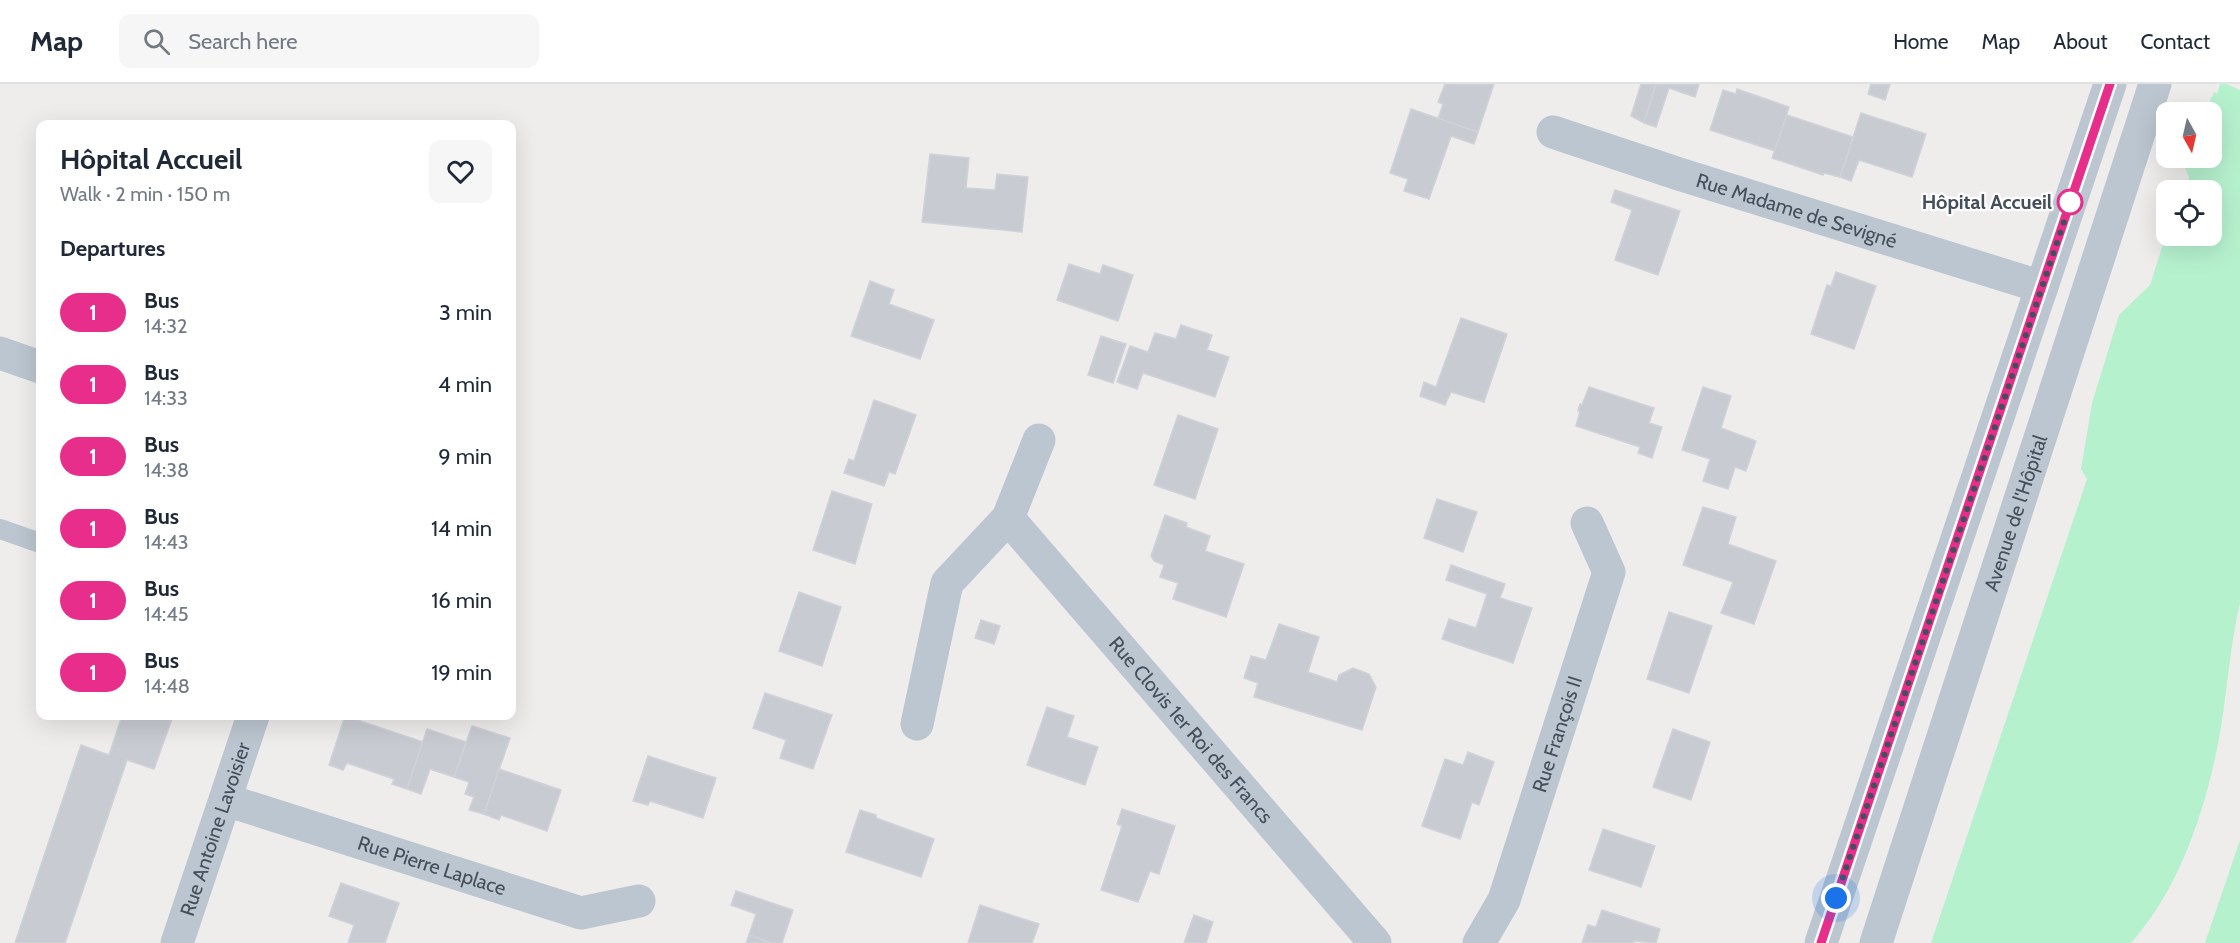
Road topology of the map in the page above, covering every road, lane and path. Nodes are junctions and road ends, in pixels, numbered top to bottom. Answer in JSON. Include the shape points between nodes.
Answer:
{"nodes":[{"id":1,"x":2110,"y":84,"type":"edge"},
{"id":2,"x":2155,"y":84,"type":"edge"},
{"id":3,"x":1553,"y":132,"type":"dead end"},
{"id":4,"x":2042,"y":287,"type":"junction"},
{"id":5,"x":0,"y":353,"type":"edge"},
{"id":6,"x":36,"y":366,"type":"edge"},
{"id":7,"x":1039,"y":440,"type":"dead end"},
{"id":8,"x":1008,"y":518,"type":"junction"},
{"id":9,"x":1587,"y":523,"type":"dead end"},
{"id":10,"x":0,"y":529,"type":"edge"},
{"id":11,"x":36,"y":542,"type":"edge"},
{"id":12,"x":252,"y":720,"type":"edge"},
{"id":13,"x":917,"y":724,"type":"dead end"},
{"id":14,"x":226,"y":800,"type":"junction"},
{"id":15,"x":639,"y":902,"type":"dead end"},
{"id":16,"x":1886,"y":935,"type":"edge"},
{"id":17,"x":177,"y":943,"type":"edge"},
{"id":18,"x":1375,"y":943,"type":"edge"},
{"id":19,"x":1479,"y":943,"type":"edge"},
{"id":20,"x":1821,"y":943,"type":"edge"}],
"edges":[{"from":1,"to":4,"type":"street"},
{"from":2,"to":16,"type":"street","name":"Avenue de l'Hôpital"},
{"from":3,"to":4,"type":"street","name":"Rue Madame de Sevigné"},
{"from":4,"to":20,"type":"street"},
{"from":5,"to":6,"type":"street"},
{"from":7,"to":8,"type":"street"},
{"from":8,"to":13,"type":"street","via":[[947,583]]},
{"from":8,"to":18,"type":"street","name":"Rue Clovis 1er Roi des Francs"},
{"from":9,"to":19,"type":"street","name":"Rue François II","via":[[1609,572],[1504,900]]},
{"from":10,"to":11,"type":"lane"},
{"from":12,"to":14,"type":"street","name":"Rue Antoine Lavoisier"},
{"from":14,"to":15,"type":"street","name":"Rue Pierre Laplace","via":[[581,913]]},
{"from":14,"to":17,"type":"street","name":"Rue Antoine Lavoisier"}]}
